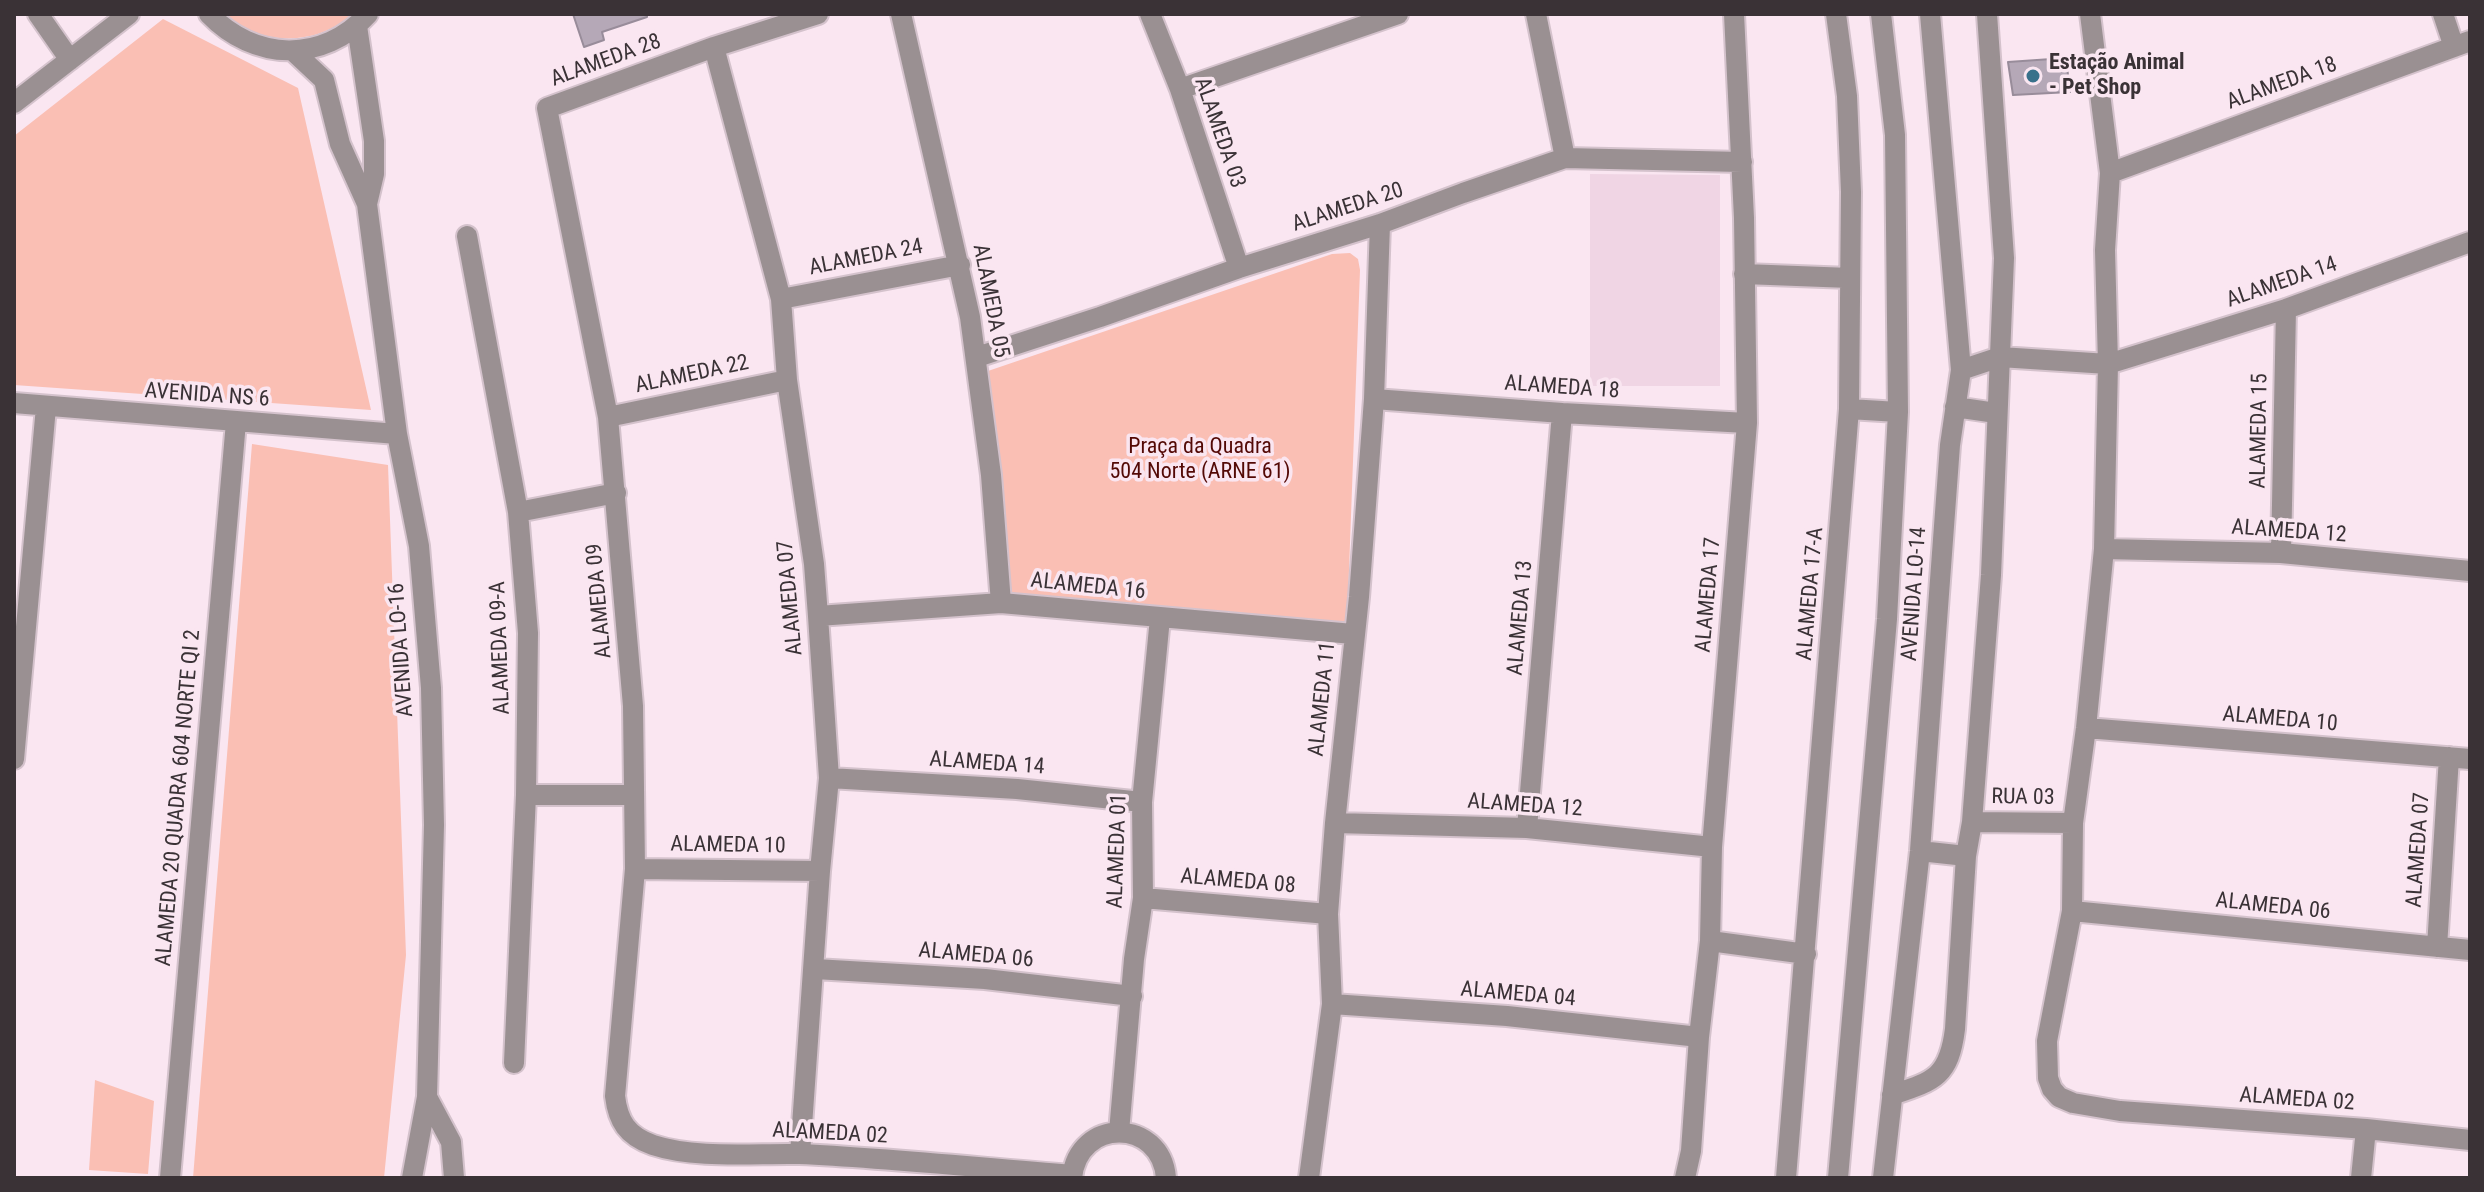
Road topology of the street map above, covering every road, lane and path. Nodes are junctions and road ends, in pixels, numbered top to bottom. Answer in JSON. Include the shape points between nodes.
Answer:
{"nodes":[{"id":1,"x":38,"y":14,"type":"edge"},
{"id":2,"x":129,"y":14,"type":"edge"},
{"id":3,"x":209,"y":14,"type":"edge"},
{"id":4,"x":818,"y":14,"type":"edge"},
{"id":5,"x":901,"y":14,"type":"edge"},
{"id":6,"x":1150,"y":14,"type":"edge"},
{"id":7,"x":1398,"y":14,"type":"edge"},
{"id":8,"x":1536,"y":14,"type":"edge"},
{"id":9,"x":1734,"y":14,"type":"edge"},
{"id":10,"x":1836,"y":14,"type":"edge"},
{"id":11,"x":1881,"y":14,"type":"edge"},
{"id":12,"x":1930,"y":14,"type":"edge"},
{"id":13,"x":1987,"y":14,"type":"edge"},
{"id":14,"x":2090,"y":14,"type":"edge"},
{"id":15,"x":2443,"y":14,"type":"edge"},
{"id":16,"x":362,"y":20,"type":"edge"},
{"id":17,"x":2462,"y":44,"type":"edge"},
{"id":18,"x":714,"y":47,"type":"junction"},
{"id":19,"x":293,"y":51,"type":"junction"},
{"id":20,"x":70,"y":60,"type":"junction"},
{"id":21,"x":1180,"y":89,"type":"junction"},
{"id":22,"x":14,"y":103,"type":"edge"},
{"id":23,"x":547,"y":108,"type":"joint"},
{"id":24,"x":1565,"y":158,"type":"junction"},
{"id":25,"x":1742,"y":162,"type":"junction"},
{"id":26,"x":2110,"y":173,"type":"junction"},
{"id":27,"x":367,"y":204,"type":"junction"},
{"id":28,"x":1380,"y":224,"type":"junction"},
{"id":29,"x":467,"y":236,"type":"dead end"},
{"id":30,"x":2470,"y":242,"type":"edge"},
{"id":31,"x":960,"y":265,"type":"junction"},
{"id":32,"x":1239,"y":268,"type":"junction"},
{"id":33,"x":1744,"y":274,"type":"junction"},
{"id":34,"x":1850,"y":278,"type":"junction"},
{"id":35,"x":781,"y":299,"type":"junction"},
{"id":36,"x":2286,"y":309,"type":"junction"},
{"id":37,"x":977,"y":357,"type":"junction"},
{"id":38,"x":2000,"y":357,"type":"junction"},
{"id":39,"x":2108,"y":364,"type":"junction"},
{"id":40,"x":1961,"y":370,"type":"junction"},
{"id":41,"x":787,"y":380,"type":"junction"},
{"id":42,"x":1374,"y":399,"type":"junction"},
{"id":43,"x":14,"y":403,"type":"edge"},
{"id":44,"x":46,"y":407,"type":"junction"},
{"id":45,"x":1955,"y":407,"type":"junction"},
{"id":46,"x":1849,"y":409,"type":"junction"},
{"id":47,"x":1898,"y":412,"type":"junction"},
{"id":48,"x":1562,"y":413,"type":"junction"},
{"id":49,"x":1996,"y":413,"type":"junction"},
{"id":50,"x":608,"y":417,"type":"junction"},
{"id":51,"x":236,"y":422,"type":"junction"},
{"id":52,"x":1747,"y":423,"type":"junction"},
{"id":53,"x":397,"y":434,"type":"junction"},
{"id":54,"x":616,"y":493,"type":"junction"},
{"id":55,"x":518,"y":512,"type":"junction"},
{"id":56,"x":2104,"y":549,"type":"junction"},
{"id":57,"x":2281,"y":553,"type":"junction"},
{"id":58,"x":2470,"y":571,"type":"edge"},
{"id":59,"x":1001,"y":603,"type":"junction"},
{"id":60,"x":818,"y":616,"type":"junction"},
{"id":61,"x":1160,"y":618,"type":"junction"},
{"id":62,"x":1353,"y":634,"type":"junction"},
{"id":63,"x":2086,"y":728,"type":"junction"},
{"id":64,"x":2449,"y":757,"type":"junction"},
{"id":65,"x":14,"y":759,"type":"edge"},
{"id":66,"x":2470,"y":759,"type":"edge"},
{"id":67,"x":829,"y":778,"type":"junction"},
{"id":68,"x":526,"y":795,"type":"junction"},
{"id":69,"x":634,"y":795,"type":"junction"},
{"id":70,"x":1142,"y":802,"type":"junction"},
{"id":71,"x":1972,"y":822,"type":"junction"},
{"id":72,"x":1335,"y":823,"type":"junction"},
{"id":73,"x":2073,"y":823,"type":"junction"},
{"id":74,"x":1527,"y":828,"type":"junction"},
{"id":75,"x":1712,"y":847,"type":"junction"},
{"id":76,"x":1920,"y":851,"type":"junction"},
{"id":77,"x":1966,"y":856,"type":"junction"},
{"id":78,"x":635,"y":869,"type":"junction"},
{"id":79,"x":820,"y":871,"type":"junction"},
{"id":80,"x":1143,"y":898,"type":"junction"},
{"id":81,"x":2072,"y":911,"type":"junction"},
{"id":82,"x":1328,"y":914,"type":"junction"},
{"id":83,"x":1710,"y":941,"type":"junction"},
{"id":84,"x":2437,"y":947,"type":"junction"},
{"id":85,"x":2470,"y":950,"type":"edge"},
{"id":86,"x":1806,"y":954,"type":"junction"},
{"id":87,"x":815,"y":969,"type":"junction"},
{"id":88,"x":1132,"y":996,"type":"junction"},
{"id":89,"x":1332,"y":1004,"type":"junction"},
{"id":90,"x":1699,"y":1037,"type":"junction"},
{"id":91,"x":514,"y":1063,"type":"dead end"},
{"id":92,"x":1892,"y":1095,"type":"junction"},
{"id":93,"x":615,"y":1096,"type":"joint"},
{"id":94,"x":427,"y":1097,"type":"junction"},
{"id":95,"x":2366,"y":1129,"type":"junction"},
{"id":96,"x":1119,"y":1132,"type":"junction"},
{"id":97,"x":2470,"y":1140,"type":"edge"},
{"id":98,"x":800,"y":1154,"type":"junction"},
{"id":99,"x":1072,"y":1177,"type":"edge"},
{"id":100,"x":170,"y":1178,"type":"edge"},
{"id":101,"x":412,"y":1178,"type":"edge"},
{"id":102,"x":454,"y":1178,"type":"edge"},
{"id":103,"x":1166,"y":1178,"type":"edge"},
{"id":104,"x":1309,"y":1178,"type":"edge"},
{"id":105,"x":1685,"y":1178,"type":"edge"},
{"id":106,"x":1786,"y":1178,"type":"edge"},
{"id":107,"x":1838,"y":1178,"type":"edge"},
{"id":108,"x":1883,"y":1178,"type":"edge"},
{"id":109,"x":2361,"y":1178,"type":"edge"}],
"edges":[{"from":1,"to":20,"type":"street"},
{"from":2,"to":20,"type":"street"},
{"from":3,"to":19,"type":"street","name":"AVENIDA LO-16","via":[[225,30],[257,47]]},
{"from":4,"to":18,"type":"street","name":"ALAMEDA 28"},
{"from":5,"to":31,"type":"street","name":"ALAMEDA 05"},
{"from":6,"to":21,"type":"street","name":"ALAMEDA 03"},
{"from":7,"to":21,"type":"street"},
{"from":8,"to":24,"type":"street"},
{"from":9,"to":25,"type":"street","name":"ALAMEDA 17"},
{"from":10,"to":34,"type":"street","name":"ALAMEDA 17-A","via":[[1847,96]]},
{"from":11,"to":47,"type":"street","name":"AVENIDA LO-14","via":[[1895,135]]},
{"from":12,"to":40,"type":"street","name":"AVENIDA LO-14"},
{"from":13,"to":38,"type":"street","via":[[2004,258]]},
{"from":14,"to":26,"type":"street"},
{"from":15,"to":17,"type":"street"},
{"from":16,"to":19,"type":"street","name":"AVENIDA LO-16","via":[[327,44]]},
{"from":16,"to":27,"type":"street","name":"AVENIDA LO-16","via":[[374,141]]},
{"from":17,"to":26,"type":"street","name":"ALAMEDA 18"},
{"from":18,"to":23,"type":"street","name":"ALAMEDA 28"},
{"from":18,"to":35,"type":"street","name":"ALAMEDA 07"},
{"from":19,"to":27,"type":"street","name":"AVENIDA LO-16","via":[[324,80],[340,144]]},
{"from":20,"to":22,"type":"street"},
{"from":21,"to":32,"type":"street","name":"ALAMEDA 03"},
{"from":23,"to":50,"type":"street","name":"ALAMEDA 09"},
{"from":24,"to":25,"type":"street","name":"ALAMEDA 20"},
{"from":24,"to":28,"type":"street","name":"ALAMEDA 20"},
{"from":25,"to":33,"type":"street","name":"ALAMEDA 17"},
{"from":26,"to":39,"type":"street","via":[[2105,250]]},
{"from":27,"to":53,"type":"street","name":"AVENIDA LO-16"},
{"from":28,"to":32,"type":"street","name":"ALAMEDA 20"},
{"from":28,"to":42,"type":"street","name":"ALAMEDA 11"},
{"from":29,"to":55,"type":"street","name":"ALAMEDA 09-A"},
{"from":30,"to":36,"type":"street","name":"ALAMEDA 14"},
{"from":31,"to":35,"type":"street","name":"ALAMEDA 24"},
{"from":31,"to":37,"type":"street","name":"ALAMEDA 05"},
{"from":32,"to":37,"type":"street","name":"ALAMEDA 20"},
{"from":33,"to":34,"type":"street"},
{"from":33,"to":52,"type":"street","name":"ALAMEDA 17"},
{"from":34,"to":46,"type":"street","name":"ALAMEDA 17-A"},
{"from":35,"to":41,"type":"street","name":"ALAMEDA 07"},
{"from":36,"to":39,"type":"street","name":"ALAMEDA 14"},
{"from":36,"to":57,"type":"street","name":"ALAMEDA 15"},
{"from":37,"to":59,"type":"street","name":"ALAMEDA 05"},
{"from":38,"to":39,"type":"street"},
{"from":38,"to":40,"type":"street"},
{"from":38,"to":49,"type":"street"},
{"from":39,"to":56,"type":"street"},
{"from":40,"to":45,"type":"street","name":"AVENIDA LO-14"},
{"from":41,"to":50,"type":"street","name":"ALAMEDA 22"},
{"from":41,"to":60,"type":"street","name":"ALAMEDA 07"},
{"from":42,"to":48,"type":"street","name":"ALAMEDA 18"},
{"from":42,"to":62,"type":"street","name":"ALAMEDA 11"},
{"from":43,"to":44,"type":"street","name":"AVENIDA NS 6"},
{"from":44,"to":51,"type":"street","name":"AVENIDA NS 6"},
{"from":44,"to":65,"type":"street"},
{"from":45,"to":49,"type":"street"},
{"from":45,"to":76,"type":"street","name":"AVENIDA LO-14"},
{"from":46,"to":47,"type":"street"},
{"from":46,"to":86,"type":"street","name":"ALAMEDA 17-A"},
{"from":47,"to":107,"type":"street","name":"AVENIDA LO-14","via":[[1887,619]]},
{"from":48,"to":52,"type":"street","name":"ALAMEDA 18"},
{"from":48,"to":74,"type":"street","name":"ALAMEDA 13"},
{"from":49,"to":71,"type":"street","via":[[1991,575]]},
{"from":50,"to":54,"type":"street","name":"ALAMEDA 09"},
{"from":51,"to":53,"type":"street","name":"AVENIDA NS 6"},
{"from":51,"to":100,"type":"street","name":"ALAMEDA 20 QUADRA 604 NORTE QI 2"},
{"from":52,"to":75,"type":"street","name":"ALAMEDA 17"},
{"from":53,"to":94,"type":"street","name":"AVENIDA LO-16","via":[[419,546],[431,688],[434,825]]},
{"from":54,"to":55,"type":"street"},
{"from":54,"to":69,"type":"street","name":"ALAMEDA 09","via":[[633,706]]},
{"from":55,"to":68,"type":"street","name":"ALAMEDA 09-A","via":[[528,633]]},
{"from":56,"to":57,"type":"street","name":"ALAMEDA 12"},
{"from":56,"to":63,"type":"street"},
{"from":57,"to":58,"type":"street","name":"ALAMEDA 12"},
{"from":59,"to":60,"type":"street","name":"ALAMEDA 16"},
{"from":59,"to":61,"type":"street","name":"ALAMEDA 16"},
{"from":60,"to":67,"type":"street","name":"ALAMEDA 07"},
{"from":61,"to":62,"type":"street","name":"ALAMEDA 16"},
{"from":61,"to":70,"type":"street","name":"ALAMEDA 01"},
{"from":62,"to":72,"type":"street","name":"ALAMEDA 11"},
{"from":63,"to":64,"type":"street","name":"ALAMEDA 10"},
{"from":63,"to":73,"type":"street"},
{"from":64,"to":66,"type":"street","name":"ALAMEDA 10"},
{"from":64,"to":84,"type":"street","name":"ALAMEDA 07"},
{"from":67,"to":70,"type":"street","name":"ALAMEDA 14"},
{"from":67,"to":79,"type":"street","name":"ALAMEDA 07"},
{"from":68,"to":69,"type":"street"},
{"from":68,"to":91,"type":"street","name":"ALAMEDA 09-A"},
{"from":69,"to":78,"type":"street","name":"ALAMEDA 09"},
{"from":70,"to":80,"type":"street","name":"ALAMEDA 01"},
{"from":71,"to":73,"type":"street","name":"RUA 03"},
{"from":71,"to":77,"type":"street"},
{"from":72,"to":74,"type":"street","name":"ALAMEDA 12"},
{"from":72,"to":82,"type":"street","name":"ALAMEDA 11"},
{"from":73,"to":81,"type":"street"},
{"from":74,"to":75,"type":"street","name":"ALAMEDA 12"},
{"from":75,"to":83,"type":"street","name":"ALAMEDA 17"},
{"from":76,"to":77,"type":"street"},
{"from":76,"to":92,"type":"street","name":"AVENIDA LO-14"},
{"from":77,"to":92,"type":"street","via":[[1952,1053],[1944,1069],[1928,1081]]},
{"from":78,"to":79,"type":"street","name":"ALAMEDA 10"},
{"from":78,"to":93,"type":"street","name":"ALAMEDA 09"},
{"from":79,"to":87,"type":"street","name":"ALAMEDA 07"},
{"from":80,"to":82,"type":"street","name":"ALAMEDA 08"},
{"from":80,"to":88,"type":"street","name":"ALAMEDA 01"},
{"from":81,"to":84,"type":"street","name":"ALAMEDA 06"},
{"from":81,"to":95,"type":"street","name":"ALAMEDA 02","via":[[2047,1041],[2048,1078],[2059,1097],[2120,1111]]},
{"from":82,"to":89,"type":"street","name":"ALAMEDA 11"},
{"from":83,"to":86,"type":"street"},
{"from":83,"to":90,"type":"street","name":"ALAMEDA 17"},
{"from":84,"to":85,"type":"street","name":"ALAMEDA 06"},
{"from":86,"to":106,"type":"street","name":"ALAMEDA 17-A"},
{"from":87,"to":88,"type":"street","name":"ALAMEDA 06","via":[[985,979]]},
{"from":87,"to":98,"type":"street","name":"ALAMEDA 07"},
{"from":88,"to":96,"type":"street","name":"ALAMEDA 01"},
{"from":89,"to":90,"type":"street","name":"ALAMEDA 04"},
{"from":89,"to":104,"type":"street","name":"ALAMEDA 11"},
{"from":90,"to":105,"type":"street","name":"ALAMEDA 17"},
{"from":92,"to":108,"type":"street","name":"AVENIDA LO-14"},
{"from":93,"to":98,"type":"street","name":"ALAMEDA 02","via":[[623,1123],[652,1144],[708,1153]]},
{"from":94,"to":101,"type":"street","name":"AVENIDA LO-16"},
{"from":94,"to":102,"type":"street","name":"AVENIDA LO-16","via":[[451,1142]]},
{"from":95,"to":97,"type":"street","name":"ALAMEDA 02"},
{"from":95,"to":109,"type":"street"},
{"from":96,"to":99,"type":"street","via":[[1105,1134],[1082,1149]]},
{"from":96,"to":103,"type":"street","via":[[1148,1142],[1159,1154]]},
{"from":98,"to":99,"type":"street","name":"ALAMEDA 02"}]}
